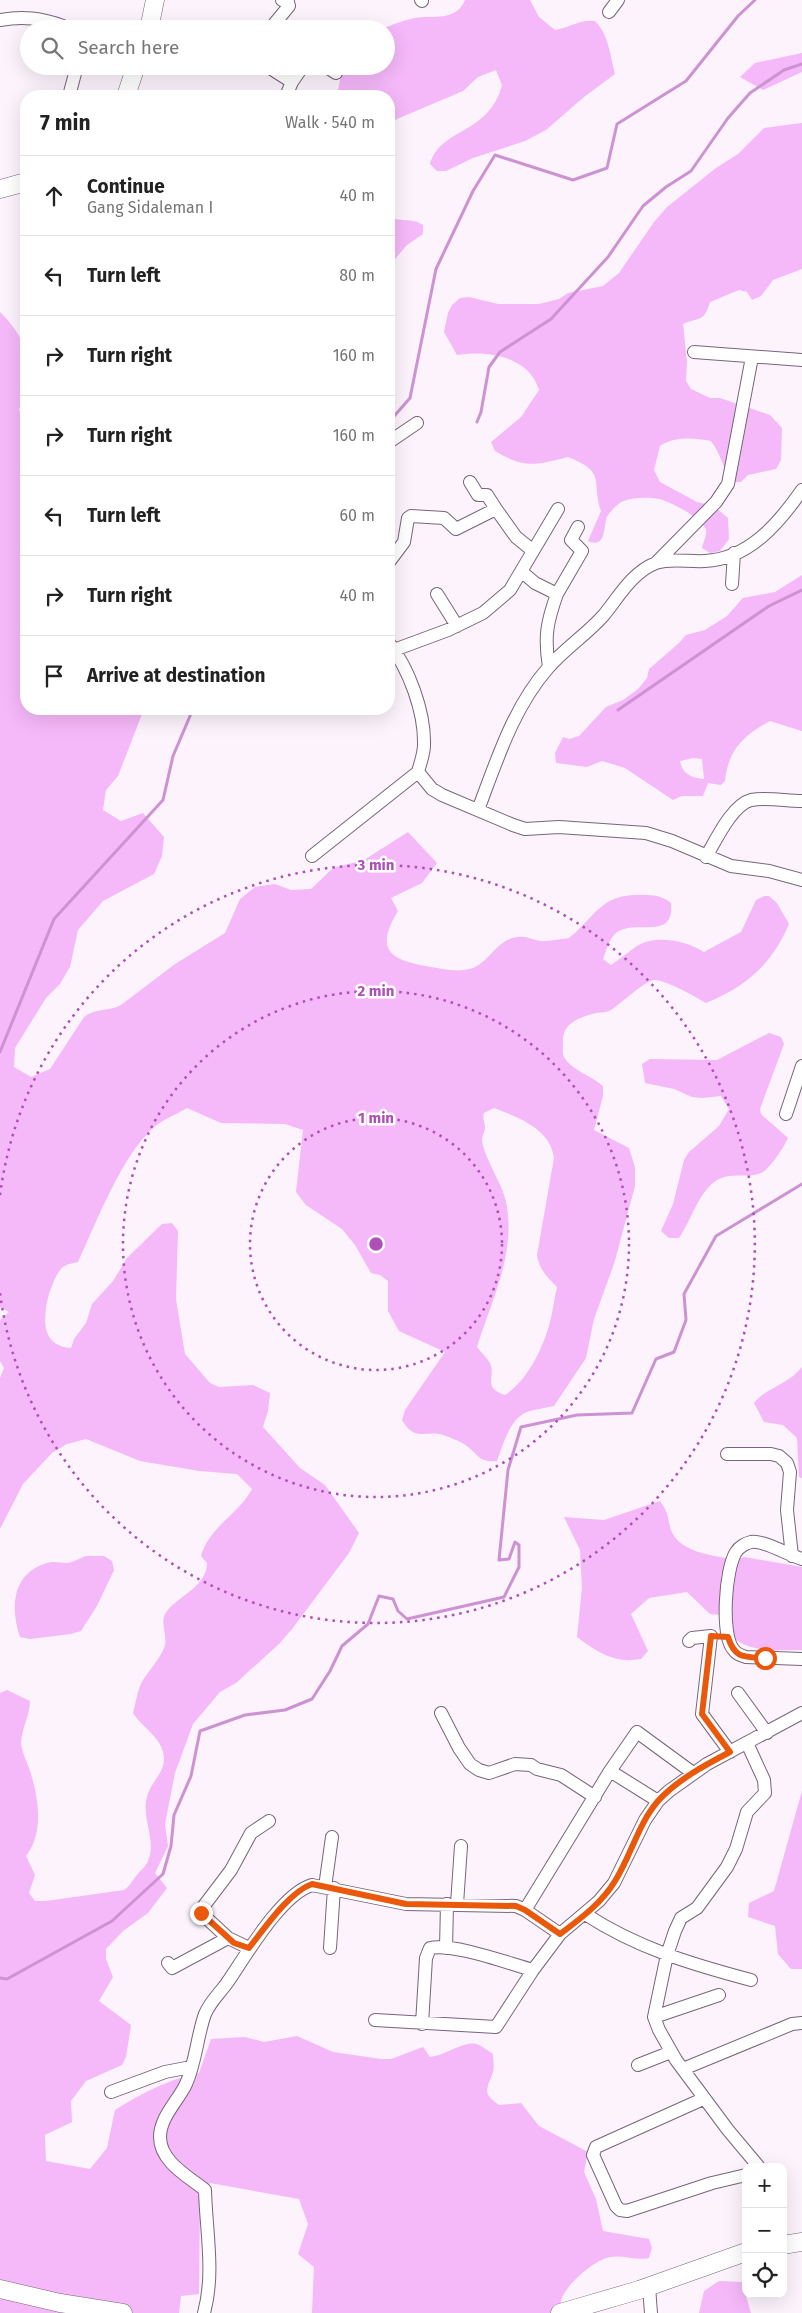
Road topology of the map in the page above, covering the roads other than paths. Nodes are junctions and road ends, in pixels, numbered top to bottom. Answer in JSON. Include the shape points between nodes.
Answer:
{"nodes":[{"id":1,"x":156,"y":0,"type":"edge"},
{"id":2,"x":282,"y":0,"type":"edge"},
{"id":3,"x":618,"y":0,"type":"edge"},
{"id":4,"x":609,"y":12,"type":"dead end"},
{"id":5,"x":0,"y":20,"type":"edge"},
{"id":6,"x":48,"y":20,"type":"edge"},
{"id":7,"x":151,"y":20,"type":"edge"},
{"id":8,"x":277,"y":20,"type":"edge"},
{"id":9,"x":75,"y":75,"type":"edge"},
{"id":10,"x":133,"y":75,"type":"edge"},
{"id":11,"x":281,"y":75,"type":"edge"},
{"id":12,"x":297,"y":75,"type":"edge"},
{"id":13,"x":292,"y":82,"type":"junction"},
{"id":14,"x":71,"y":90,"type":"edge"},
{"id":15,"x":128,"y":90,"type":"edge"},
{"id":16,"x":289,"y":90,"type":"edge"},
{"id":17,"x":20,"y":184,"type":"edge"},
{"id":18,"x":0,"y":189,"type":"edge"},
{"id":19,"x":694,"y":352,"type":"dead end"},
{"id":20,"x":752,"y":356,"type":"junction"},
{"id":21,"x":802,"y":360,"type":"edge"},
{"id":22,"x":417,"y":423,"type":"dead end"},
{"id":23,"x":395,"y":438,"type":"edge"},
{"id":24,"x":470,"y":482,"type":"dead end"},
{"id":25,"x":802,"y":490,"type":"edge"},
{"id":26,"x":496,"y":509,"type":"junction"},
{"id":27,"x":558,"y":509,"type":"dead end"},
{"id":28,"x":578,"y":527,"type":"dead end"},
{"id":29,"x":532,"y":550,"type":"junction"},
{"id":30,"x":734,"y":553,"type":"junction"},
{"id":31,"x":395,"y":554,"type":"edge"},
{"id":32,"x":657,"y":562,"type":"junction"},
{"id":33,"x":522,"y":572,"type":"junction"},
{"id":34,"x":732,"y":584,"type":"dead end"},
{"id":35,"x":437,"y":594,"type":"dead end"},
{"id":36,"x":557,"y":594,"type":"junction"},
{"id":37,"x":458,"y":626,"type":"junction"},
{"id":38,"x":395,"y":646,"type":"edge"},
{"id":39,"x":395,"y":652,"type":"edge"},
{"id":40,"x":549,"y":667,"type":"junction"},
{"id":41,"x":418,"y":772,"type":"junction"},
{"id":42,"x":802,"y":801,"type":"edge"},
{"id":43,"x":478,"y":810,"type":"junction"},
{"id":44,"x":312,"y":856,"type":"dead end"},
{"id":45,"x":706,"y":856,"type":"junction"},
{"id":46,"x":802,"y":880,"type":"edge"},
{"id":47,"x":802,"y":1066,"type":"edge"},
{"id":48,"x":786,"y":1114,"type":"dead end"},
{"id":49,"x":727,"y":1454,"type":"dead end"},
{"id":50,"x":797,"y":1558,"type":"edge"},
{"id":51,"x":711,"y":1636,"type":"junction"},
{"id":52,"x":728,"y":1637,"type":"junction"},
{"id":53,"x":689,"y":1640,"type":"dead end"},
{"id":54,"x":802,"y":1659,"type":"edge"},
{"id":55,"x":738,"y":1693,"type":"dead end"},
{"id":56,"x":802,"y":1712,"type":"edge"},
{"id":57,"x":441,"y":1713,"type":"dead end"},
{"id":58,"x":768,"y":1733,"type":"junction"},
{"id":59,"x":747,"y":1743,"type":"junction"},
{"id":60,"x":730,"y":1752,"type":"junction"},
{"id":61,"x":610,"y":1771,"type":"junction"},
{"id":62,"x":694,"y":1773,"type":"junction"},
{"id":63,"x":595,"y":1797,"type":"junction"},
{"id":64,"x":658,"y":1801,"type":"junction"},
{"id":65,"x":269,"y":1821,"type":"dead end"},
{"id":66,"x":332,"y":1837,"type":"dead end"},
{"id":67,"x":462,"y":1846,"type":"dead end"},
{"id":68,"x":329,"y":1888,"type":"junction"},
{"id":69,"x":452,"y":1904,"type":"junction"},
{"id":70,"x":525,"y":1910,"type":"junction"},
{"id":71,"x":585,"y":1914,"type":"junction"},
{"id":72,"x":560,"y":1934,"type":"junction"},
{"id":73,"x":228,"y":1938,"type":"junction"},
{"id":74,"x":249,"y":1948,"type":"junction"},
{"id":75,"x":330,"y":1948,"type":"dead end"},
{"id":76,"x":446,"y":1948,"type":"junction"},
{"id":77,"x":667,"y":1955,"type":"junction"},
{"id":78,"x":168,"y":1964,"type":"dead end"},
{"id":79,"x":533,"y":1970,"type":"junction"},
{"id":80,"x":751,"y":1980,"type":"dead end"},
{"id":81,"x":720,"y":1995,"type":"dead end"},
{"id":82,"x":654,"y":2017,"type":"junction"},
{"id":83,"x":375,"y":2020,"type":"dead end"},
{"id":84,"x":802,"y":2023,"type":"edge"},
{"id":85,"x":422,"y":2024,"type":"junction"},
{"id":86,"x":671,"y":2052,"type":"junction"},
{"id":87,"x":638,"y":2065,"type":"dead end"},
{"id":88,"x":191,"y":2067,"type":"junction"},
{"id":89,"x":683,"y":2069,"type":"junction"},
{"id":90,"x":111,"y":2092,"type":"dead end"},
{"id":91,"x":703,"y":2099,"type":"junction"},
{"id":92,"x":756,"y":2163,"type":"edge"},
{"id":93,"x":742,"y":2176,"type":"edge"},
{"id":94,"x":802,"y":2242,"type":"edge"},
{"id":95,"x":787,"y":2244,"type":"edge"},
{"id":96,"x":743,"y":2253,"type":"edge"},
{"id":97,"x":649,"y":2287,"type":"junction"},
{"id":98,"x":0,"y":2289,"type":"edge"},
{"id":99,"x":123,"y":2313,"type":"edge"},
{"id":100,"x":204,"y":2313,"type":"edge"},
{"id":101,"x":560,"y":2313,"type":"edge"},
{"id":102,"x":651,"y":2313,"type":"edge"}],
"edges":[{"from":1,"to":7,"type":"street"},
{"from":2,"to":8,"type":"street","via":[[289,6]]},
{"from":3,"to":4,"type":"street"},
{"from":5,"to":6,"type":"street","via":[[21,17]]},
{"from":9,"to":14,"type":"street"},
{"from":10,"to":15,"type":"street"},
{"from":11,"to":13,"type":"street"},
{"from":12,"to":13,"type":"street"},
{"from":13,"to":16,"type":"street"},
{"from":17,"to":18,"type":"street"},
{"from":19,"to":20,"type":"street"},
{"from":20,"to":21,"type":"street"},
{"from":20,"to":32,"type":"street","via":[[728,484],[716,502]]},
{"from":22,"to":23,"type":"street"},
{"from":24,"to":26,"type":"street","via":[[478,495],[487,495]]},
{"from":25,"to":30,"type":"street","via":[[765,536]]},
{"from":26,"to":29,"type":"street","via":[[516,536]]},
{"from":26,"to":31,"type":"street","via":[[456,529],[444,518],[411,516],[404,542]]},
{"from":27,"to":29,"type":"street"},
{"from":28,"to":36,"type":"street","via":[[572,540],[582,551]]},
{"from":29,"to":33,"type":"street"},
{"from":30,"to":32,"type":"street","via":[[715,560]]},
{"from":30,"to":34,"type":"street"},
{"from":32,"to":40,"type":"street","via":[[635,577],[601,618]]},
{"from":33,"to":36,"type":"street"},
{"from":33,"to":37,"type":"street","via":[[510,590],[483,613]]},
{"from":35,"to":37,"type":"street"},
{"from":36,"to":40,"type":"street","via":[[547,623],[545,643]]},
{"from":37,"to":38,"type":"street"},
{"from":39,"to":41,"type":"street","via":[[406,669],[423,730],[424,748]]},
{"from":40,"to":43,"type":"street","via":[[515,716]]},
{"from":41,"to":43,"type":"street","via":[[432,789]]},
{"from":41,"to":44,"type":"street"},
{"from":42,"to":45,"type":"street","via":[[752,800],[740,806]]},
{"from":43,"to":45,"type":"street","via":[[525,829],[559,827],[646,833]]},
{"from":45,"to":46,"type":"street","via":[[731,866]]},
{"from":47,"to":48,"type":"street"},
{"from":49,"to":50,"type":"street","via":[[771,1454],[787,1463],[790,1472],[787,1510]]},
{"from":50,"to":52,"type":"street","via":[[757,1542],[736,1551],[731,1564],[726,1609]]},
{"from":51,"to":52,"type":"street"},
{"from":51,"to":53,"type":"street"},
{"from":51,"to":60,"type":"street","via":[[702,1714]]},
{"from":52,"to":54,"type":"street","via":[[732,1648],[746,1657]]},
{"from":55,"to":58,"type":"street"},
{"from":56,"to":58,"type":"street"},
{"from":57,"to":63,"type":"street","via":[[459,1748],[470,1764],[479,1770],[489,1773],[515,1764],[531,1765],[561,1775]]},
{"from":58,"to":59,"type":"street"},
{"from":59,"to":60,"type":"street"},
{"from":59,"to":77,"type":"street","via":[[764,1780],[765,1794],[746,1812],[736,1849],[727,1867],[697,1908],[681,1918]]},
{"from":60,"to":62,"type":"street"},
{"from":61,"to":62,"type":"street","via":[[640,1729]]},
{"from":61,"to":63,"type":"street"},
{"from":61,"to":64,"type":"street"},
{"from":62,"to":64,"type":"street"},
{"from":63,"to":70,"type":"street"},
{"from":64,"to":71,"type":"street","via":[[614,1883]]},
{"from":65,"to":73,"type":"street","via":[[251,1834],[231,1870],[203,1907],[201,1913],[204,1918]]},
{"from":66,"to":68,"type":"street"},
{"from":67,"to":69,"type":"street"},
{"from":68,"to":69,"type":"street","via":[[406,1904]]},
{"from":68,"to":74,"type":"street","via":[[312,1884],[304,1887],[283,1906]]},
{"from":68,"to":75,"type":"street"},
{"from":69,"to":70,"type":"street","via":[[516,1906]]},
{"from":69,"to":76,"type":"street"},
{"from":70,"to":72,"type":"street"},
{"from":71,"to":72,"type":"street"},
{"from":71,"to":77,"type":"street","via":[[631,1941]]},
{"from":72,"to":79,"type":"street"},
{"from":73,"to":74,"type":"street"},
{"from":73,"to":78,"type":"street","via":[[172,1968]]},
{"from":74,"to":88,"type":"street","via":[[209,2006]]},
{"from":76,"to":79,"type":"street"},
{"from":76,"to":85,"type":"street","via":[[432,1947],[428,1950]]},
{"from":77,"to":80,"type":"street"},
{"from":77,"to":82,"type":"street"},
{"from":79,"to":85,"type":"street","via":[[496,2027]]},
{"from":81,"to":82,"type":"street"},
{"from":82,"to":86,"type":"street"},
{"from":83,"to":85,"type":"street"},
{"from":84,"to":89,"type":"street","via":[[792,2024]]},
{"from":86,"to":87,"type":"street"},
{"from":86,"to":89,"type":"street"},
{"from":88,"to":90,"type":"street","via":[[165,2072]]},
{"from":88,"to":100,"type":"street","via":[[178,2098],[164,2119],[160,2139],[173,2165],[205,2190],[210,2261]]},
{"from":89,"to":91,"type":"street"},
{"from":91,"to":92,"type":"street"},
{"from":91,"to":93,"type":"street","via":[[596,2147],[593,2154],[616,2206],[627,2211]]},
{"from":94,"to":95,"type":"street"},
{"from":96,"to":97,"type":"street"},
{"from":97,"to":101,"type":"street"},
{"from":97,"to":102,"type":"street"},
{"from":98,"to":99,"type":"street"}]}
